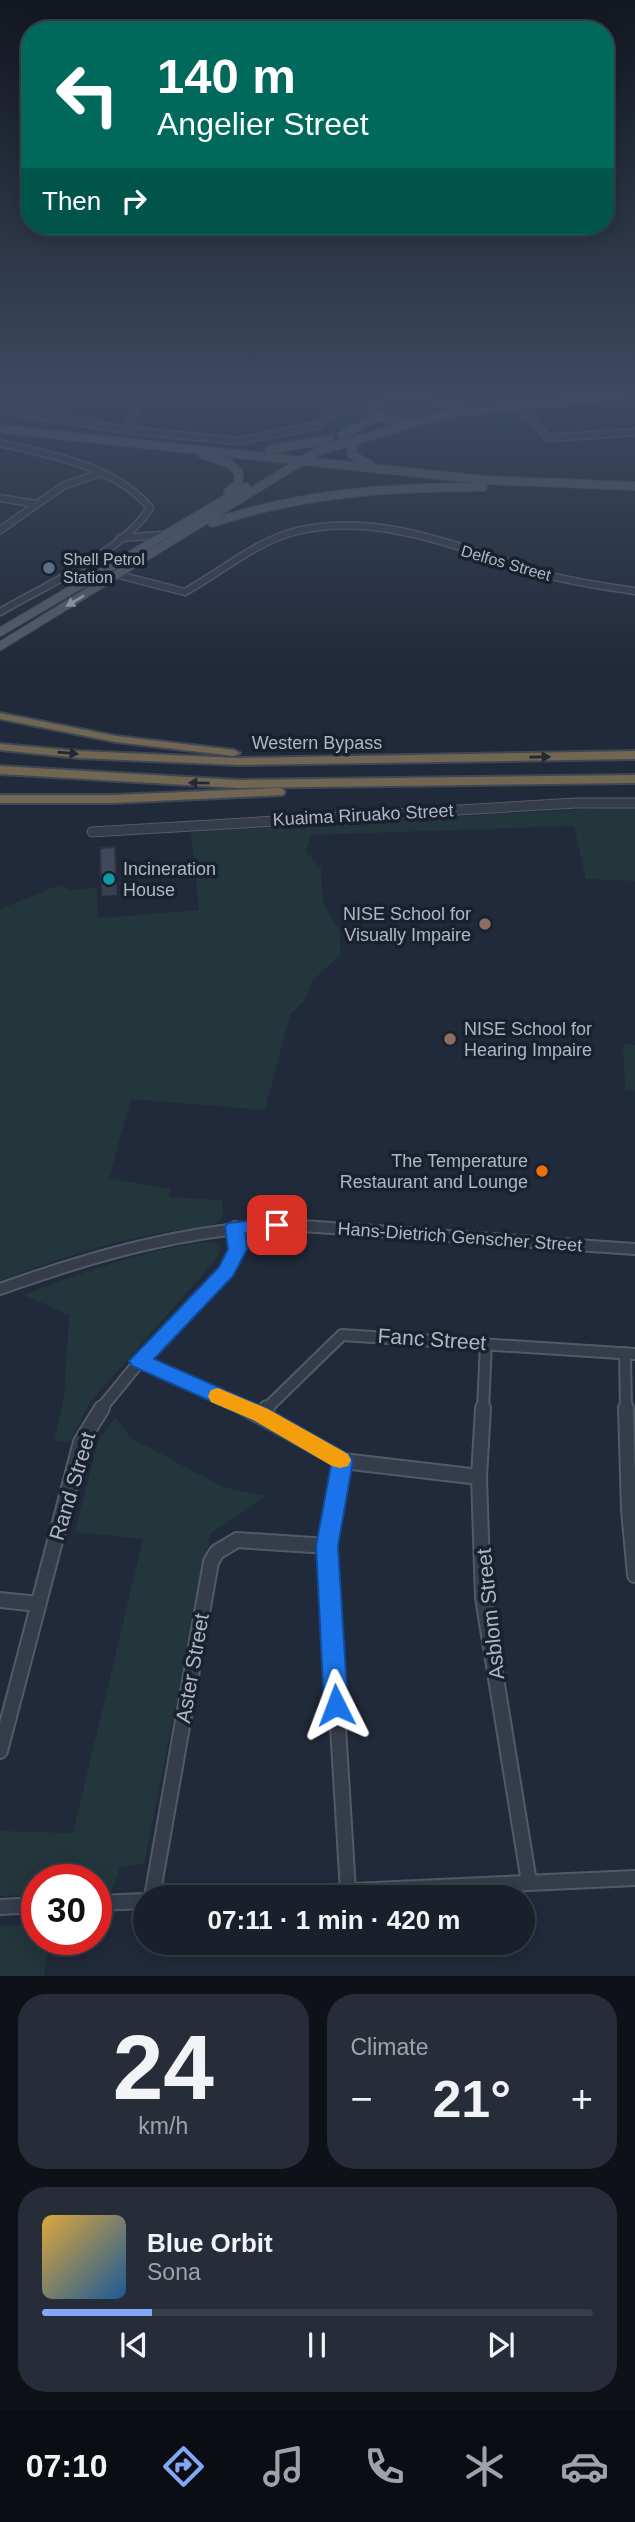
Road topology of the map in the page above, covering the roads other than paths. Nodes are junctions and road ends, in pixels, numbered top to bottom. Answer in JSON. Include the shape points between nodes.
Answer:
{"nodes":[{"id":1,"x":65,"y":485,"type":"edge"},
{"id":2,"x":118,"y":485,"type":"edge"},
{"id":3,"x":235,"y":485,"type":"edge"},
{"id":4,"x":249,"y":485,"type":"edge"},
{"id":5,"x":257,"y":485,"type":"edge"},
{"id":6,"x":476,"y":485,"type":"edge"},
{"id":7,"x":611,"y":485,"type":"edge"},
{"id":8,"x":635,"y":486,"type":"edge"},
{"id":9,"x":490,"y":487,"type":"junction"},
{"id":10,"x":635,"y":492,"type":"edge"},
{"id":11,"x":0,"y":498,"type":"edge"},
{"id":12,"x":37,"y":504,"type":"junction"},
{"id":13,"x":209,"y":507,"type":"junction"},
{"id":14,"x":135,"y":524,"type":"junction"},
{"id":15,"x":0,"y":530,"type":"edge"},
{"id":16,"x":140,"y":535,"type":"junction"},
{"id":17,"x":161,"y":536,"type":"junction"},
{"id":18,"x":118,"y":539,"type":"junction"},
{"id":19,"x":175,"y":540,"type":"junction"},
{"id":20,"x":118,"y":575,"type":"junction"},
{"id":21,"x":635,"y":591,"type":"edge"},
{"id":22,"x":0,"y":612,"type":"edge"},
{"id":23,"x":0,"y":632,"type":"edge"},
{"id":24,"x":0,"y":646,"type":"edge"},
{"id":25,"x":0,"y":716,"type":"edge"},
{"id":26,"x":0,"y":747,"type":"edge"},
{"id":27,"x":635,"y":755,"type":"edge"},
{"id":28,"x":508,"y":757,"type":"junction"},
{"id":29,"x":0,"y":770,"type":"edge"},
{"id":30,"x":635,"y":779,"type":"edge"},
{"id":31,"x":504,"y":782,"type":"junction"},
{"id":32,"x":0,"y":799,"type":"edge"},
{"id":33,"x":635,"y":803,"type":"edge"},
{"id":34,"x":92,"y":831,"type":"dead end"},
{"id":35,"x":234,"y":1227,"type":"junction"},
{"id":36,"x":635,"y":1249,"type":"edge"},
{"id":37,"x":0,"y":1289,"type":"edge"},
{"id":38,"x":486,"y":1343,"type":"junction"},
{"id":39,"x":630,"y":1354,"type":"edge"},
{"id":40,"x":139,"y":1361,"type":"junction"},
{"id":41,"x":260,"y":1415,"type":"junction"},
{"id":42,"x":343,"y":1461,"type":"junction"},
{"id":43,"x":479,"y":1477,"type":"junction"},
{"id":44,"x":327,"y":1546,"type":"junction"},
{"id":45,"x":635,"y":1575,"type":"edge"},
{"id":46,"x":0,"y":1600,"type":"edge"},
{"id":47,"x":38,"y":1604,"type":"junction"},
{"id":48,"x":0,"y":1751,"type":"edge"},
{"id":49,"x":635,"y":1878,"type":"edge"},
{"id":50,"x":529,"y":1882,"type":"junction"},
{"id":51,"x":154,"y":1885,"type":"edge"},
{"id":52,"x":348,"y":1885,"type":"edge"},
{"id":53,"x":469,"y":1885,"type":"edge"},
{"id":54,"x":133,"y":1901,"type":"edge"},
{"id":55,"x":112,"y":1902,"type":"edge"},
{"id":56,"x":21,"y":1906,"type":"edge"},
{"id":57,"x":0,"y":1907,"type":"edge"}],
"edges":[{"from":1,"to":12,"type":"street"},
{"from":2,"to":14,"type":"street","via":[[146,500],[149,512]]},
{"from":3,"to":13,"type":"main road"},
{"from":4,"to":13,"type":"main road"},
{"from":5,"to":19,"type":"main road"},
{"from":6,"to":9,"type":"main road"},
{"from":7,"to":8,"type":"main road"},
{"from":9,"to":10,"type":"main road"},
{"from":9,"to":19,"type":"main road","via":[[386,487],[313,495],[254,508]]},
{"from":11,"to":12,"type":"street"},
{"from":12,"to":15,"type":"street"},
{"from":13,"to":17,"type":"main road"},
{"from":14,"to":16,"type":"street"},
{"from":14,"to":18,"type":"street"},
{"from":16,"to":17,"type":"street"},
{"from":16,"to":18,"type":"street"},
{"from":17,"to":23,"type":"main road"},
{"from":18,"to":22,"type":"street"},
{"from":19,"to":20,"type":"main road"},
{"from":20,"to":21,"type":"street","name":"Delfos Street","via":[[185,592],[285,535],[346,525],[393,528],[548,576]]},
{"from":20,"to":24,"type":"main road","one_way":true},
{"from":25,"to":28,"type":"highway","via":[[116,739],[236,753]]},
{"from":26,"to":28,"type":"highway","name":"Western Bypass","one_way":true,"via":[[131,758],[269,762]]},
{"from":28,"to":27,"type":"highway","name":"Western Bypass","one_way":true},
{"from":31,"to":29,"type":"highway","one_way":true,"via":[[189,783]]},
{"from":30,"to":31,"type":"highway"},
{"from":31,"to":32,"type":"highway","via":[[114,799]]},
{"from":33,"to":34,"type":"street","name":"Kuaima Riruako Street"},
{"from":35,"to":36,"type":"street","name":"Hans-Dietrich Genscher Street","via":[[288,1225]]},
{"from":35,"to":37,"type":"street","name":"Hans-Dietrich Genscher Street","via":[[94,1255]]},
{"from":35,"to":40,"type":"street","name":"Rand Street","via":[[238,1249],[226,1271]]},
{"from":38,"to":39,"type":"street","name":"Fanc Street"},
{"from":38,"to":41,"type":"street","name":"Fanc Street","via":[[342,1335]]},
{"from":38,"to":43,"type":"street","name":"Asblom Street"},
{"from":39,"to":45,"type":"street","via":[[628,1510]]},
{"from":40,"to":41,"type":"street"},
{"from":40,"to":47,"type":"street","name":"Rand Street","via":[[96,1415],[81,1442]]},
{"from":41,"to":42,"type":"street"},
{"from":42,"to":43,"type":"street"},
{"from":42,"to":44,"type":"street"},
{"from":43,"to":50,"type":"street","name":"Asblom Street","via":[[483,1598]]},
{"from":44,"to":51,"type":"street","name":"Aster Street","via":[[237,1540],[217,1552],[211,1562]]},
{"from":44,"to":52,"type":"street"},
{"from":46,"to":47,"type":"street"},
{"from":47,"to":48,"type":"street","name":"Rand Street"},
{"from":49,"to":50,"type":"street"},
{"from":50,"to":53,"type":"street"},
{"from":54,"to":55,"type":"street"},
{"from":56,"to":57,"type":"street"}]}
